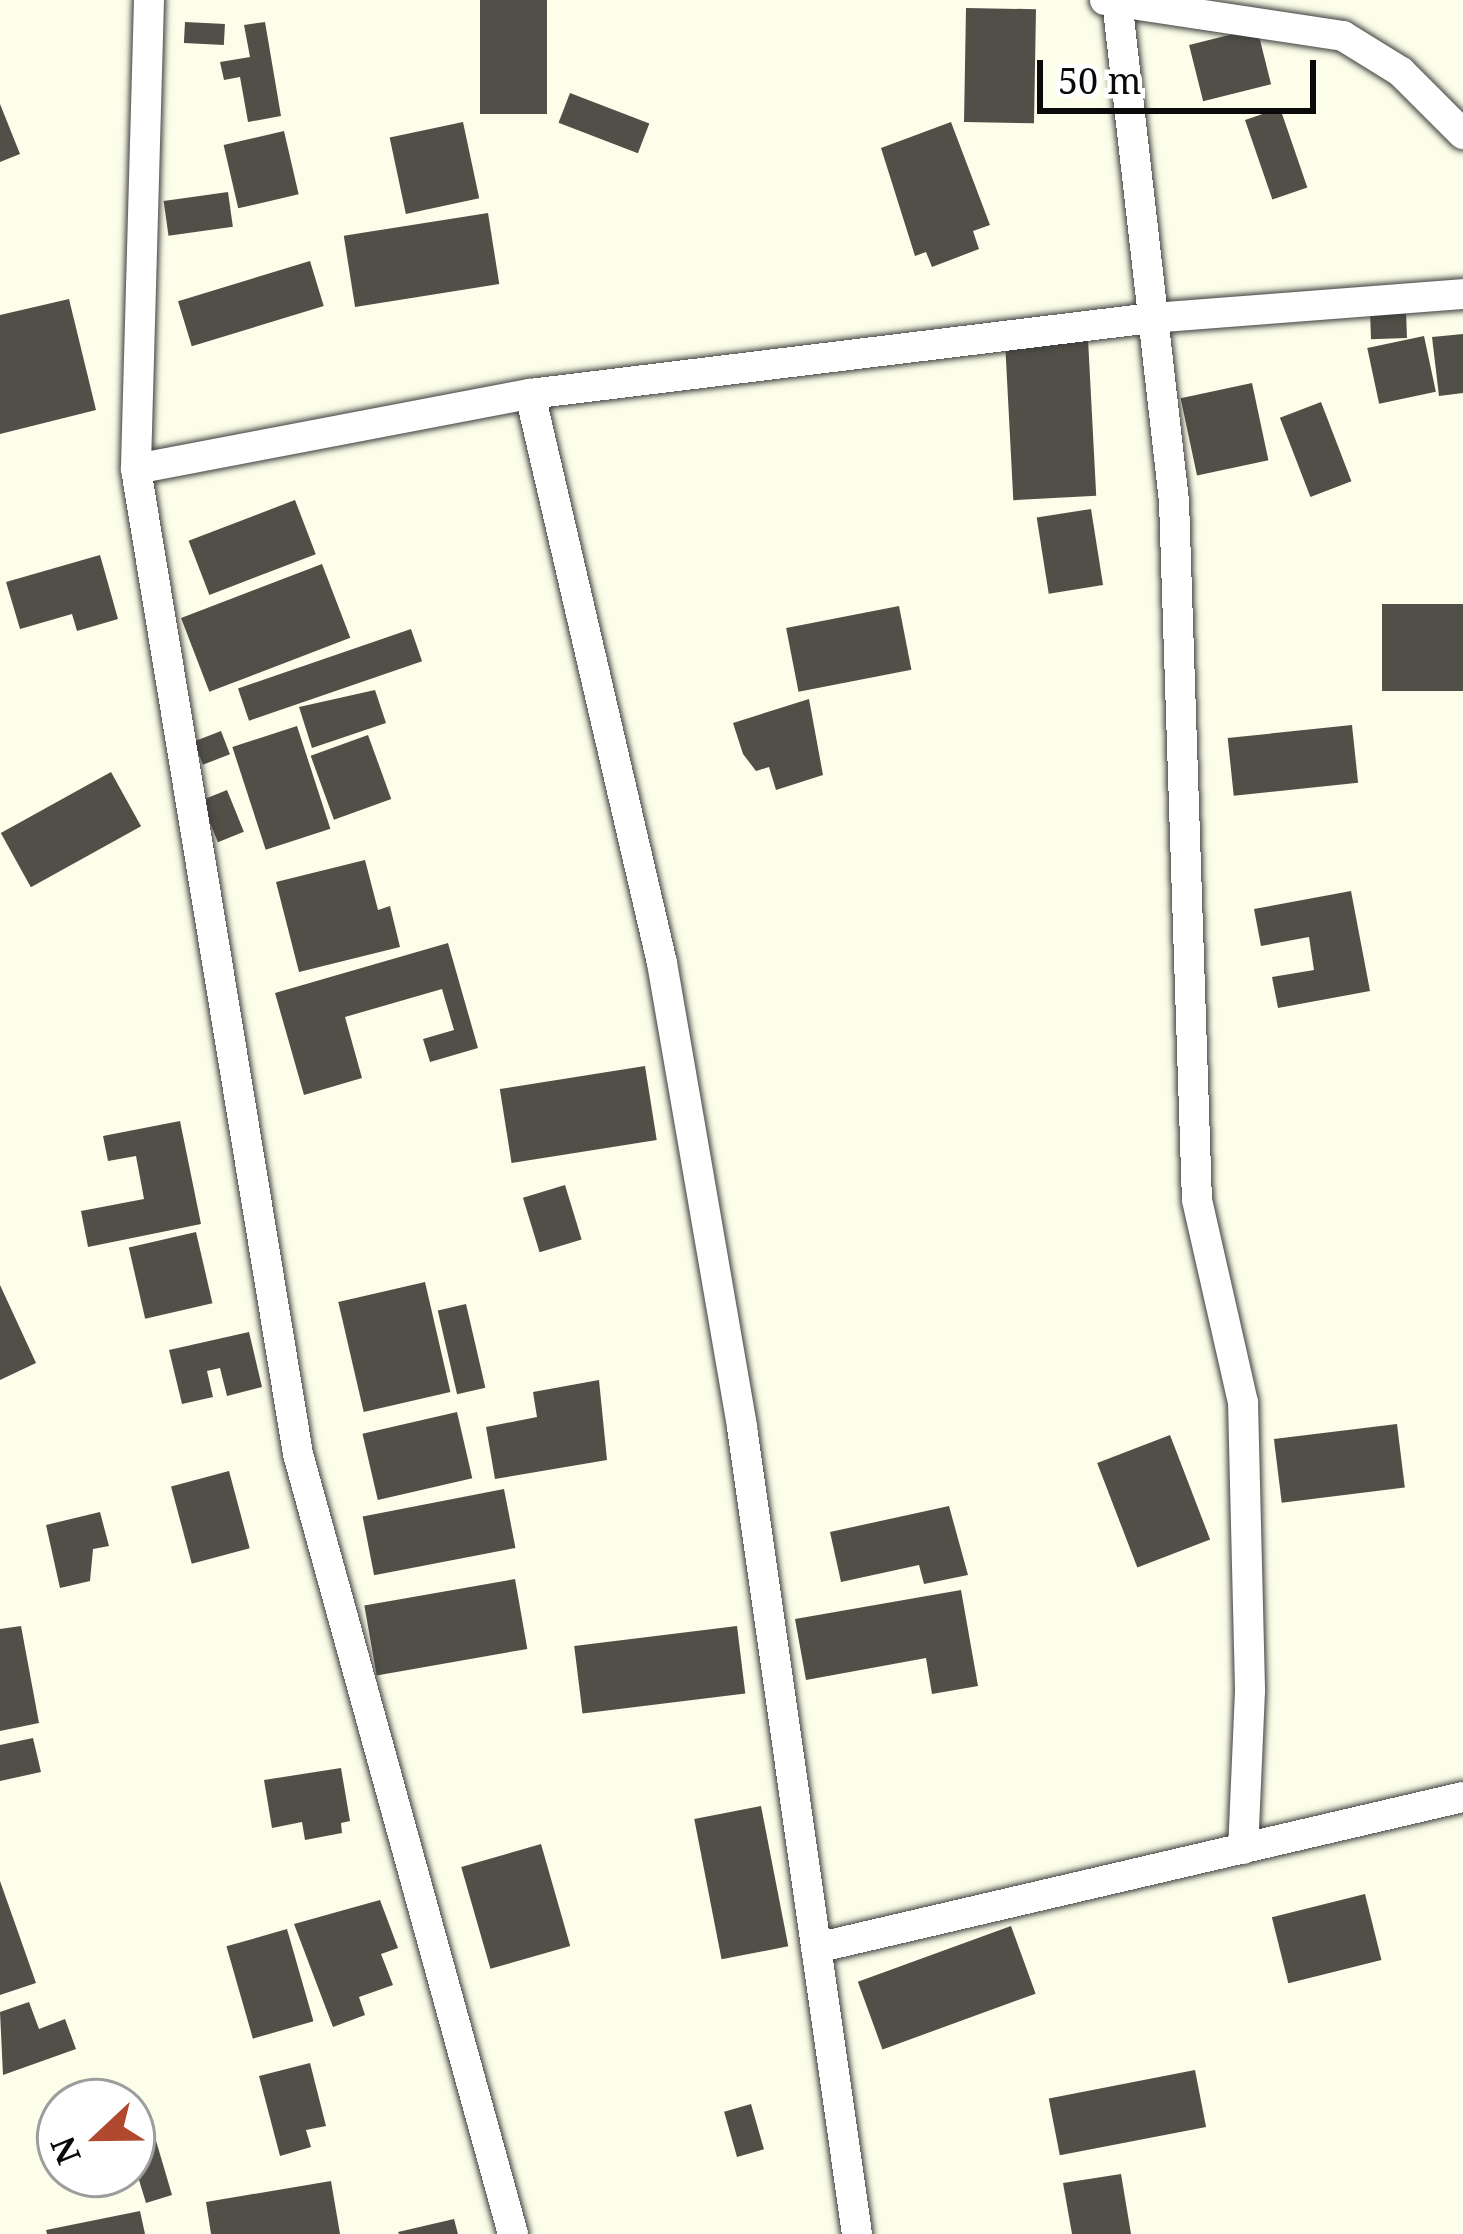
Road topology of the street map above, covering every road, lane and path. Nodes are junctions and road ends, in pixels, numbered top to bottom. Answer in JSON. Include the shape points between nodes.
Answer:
{"nodes":[{"id":1,"x":149,"y":0,"type":"edge"},
{"id":2,"x":1113,"y":1,"type":"edge"},
{"id":3,"x":1463,"y":134,"type":"edge"},
{"id":4,"x":1463,"y":294,"type":"edge"},
{"id":5,"x":1152,"y":318,"type":"junction"},
{"id":6,"x":530,"y":394,"type":"junction"},
{"id":7,"x":136,"y":469,"type":"junction"},
{"id":8,"x":1463,"y":1797,"type":"edge"},
{"id":9,"x":1243,"y":1849,"type":"junction"},
{"id":10,"x":816,"y":1948,"type":"junction"},
{"id":11,"x":513,"y":2234,"type":"edge"},
{"id":12,"x":856,"y":2234,"type":"edge"}],
"edges":[{"from":1,"to":7,"type":"street"},
{"from":2,"to":3,"type":"street","via":[[1343,36],[1401,72]]},
{"from":2,"to":5,"type":"street"},
{"from":4,"to":5,"type":"street"},
{"from":5,"to":6,"type":"street"},
{"from":5,"to":9,"type":"street","via":[[1174,501],[1191,1132],[1197,1200],[1243,1402],[1250,1691]]},
{"from":6,"to":7,"type":"street"},
{"from":6,"to":10,"type":"street","via":[[662,963],[742,1426]]},
{"from":7,"to":11,"type":"street","via":[[298,1454]]},
{"from":8,"to":9,"type":"street"},
{"from":9,"to":10,"type":"street"},
{"from":10,"to":12,"type":"street"}]}
